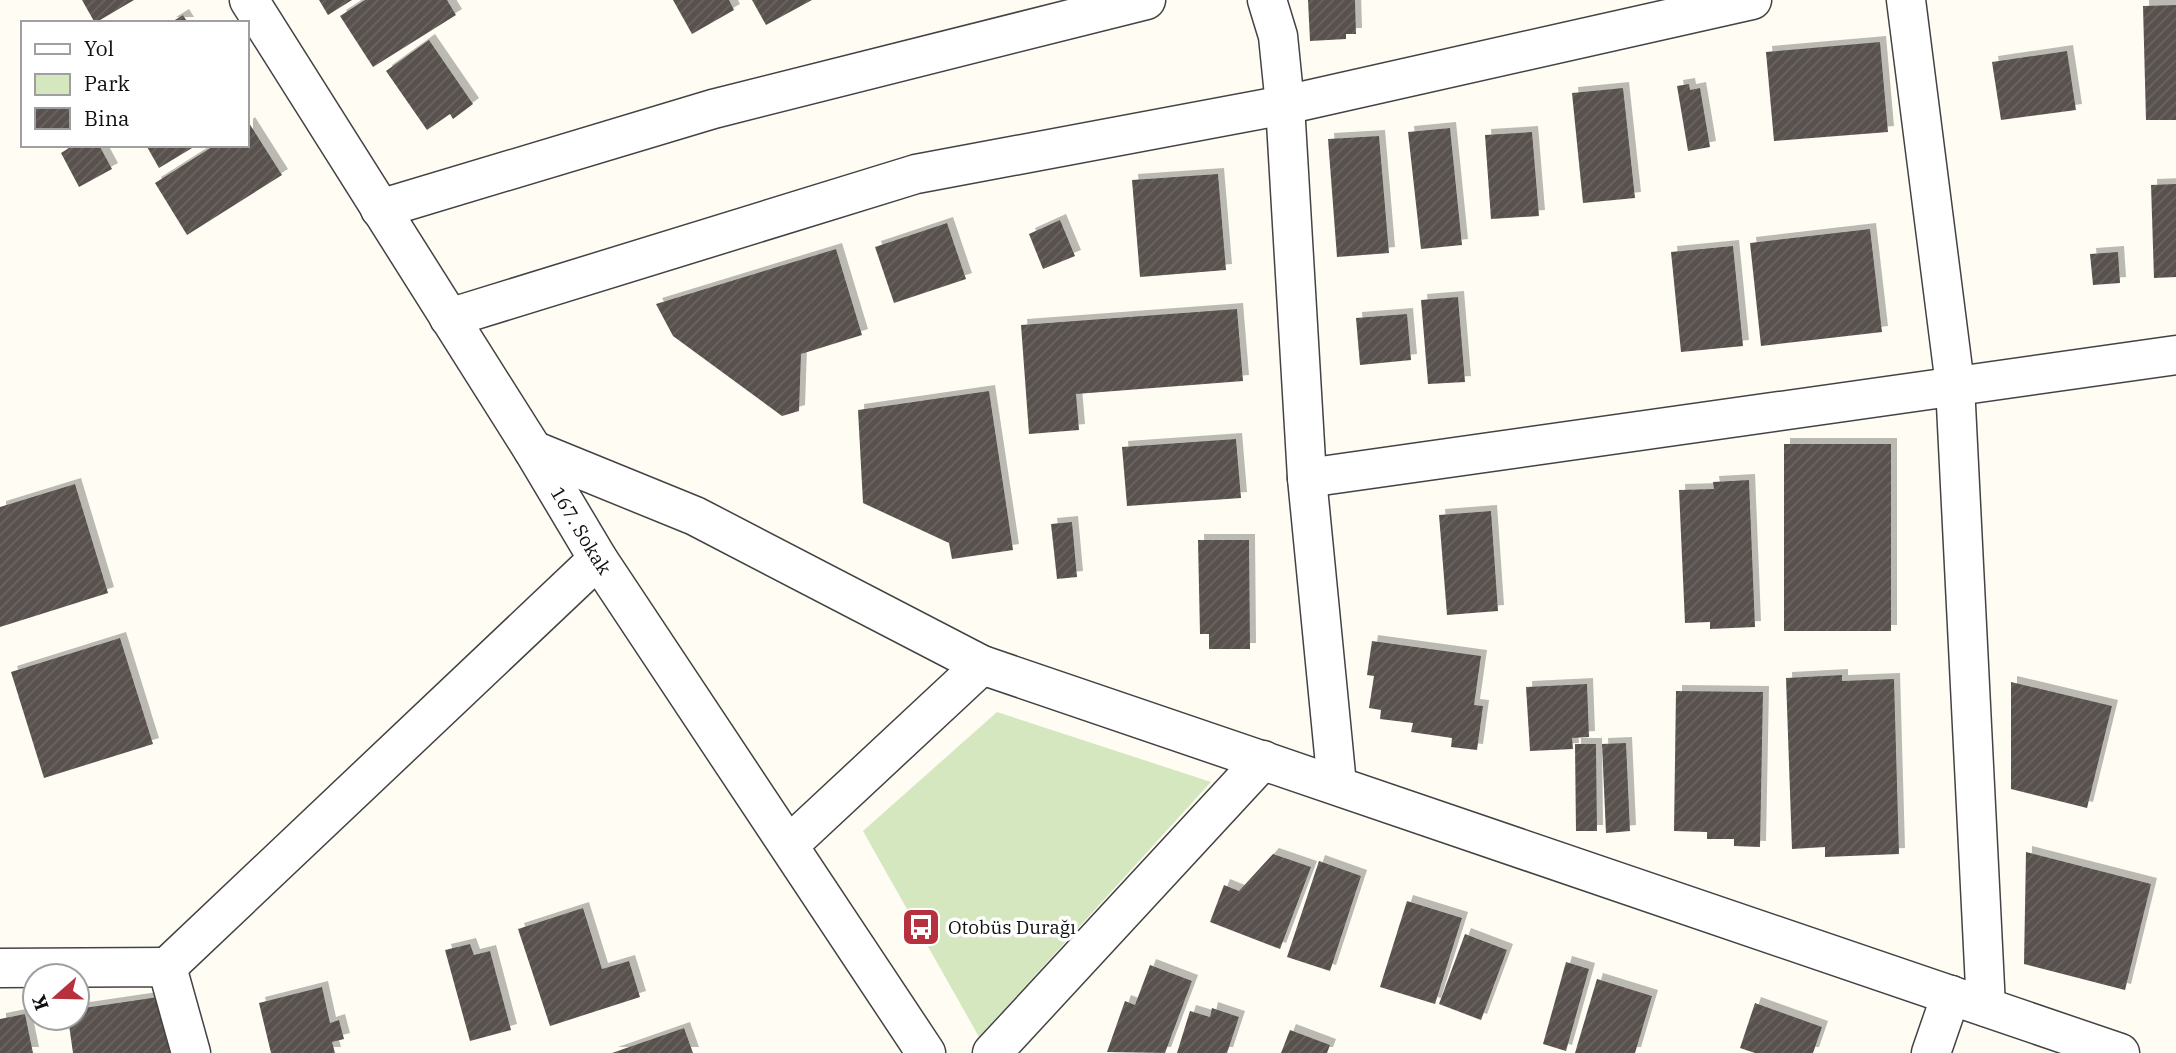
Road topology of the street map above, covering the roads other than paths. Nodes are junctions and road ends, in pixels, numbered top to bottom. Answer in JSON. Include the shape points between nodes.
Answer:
{"nodes":[{"id":1,"x":249,"y":0,"type":"edge"},
{"id":2,"x":1146,"y":0,"type":"edge"},
{"id":3,"x":1267,"y":0,"type":"edge"},
{"id":4,"x":1752,"y":0,"type":"edge"},
{"id":5,"x":1906,"y":0,"type":"edge"},
{"id":6,"x":1285,"y":106,"type":"junction"},
{"id":7,"x":380,"y":209,"type":"junction"},
{"id":8,"x":449,"y":318,"type":"junction"},
{"id":9,"x":2176,"y":355,"type":"edge"},
{"id":10,"x":1955,"y":385,"type":"junction"},
{"id":11,"x":533,"y":450,"type":"junction"},
{"id":12,"x":1307,"y":478,"type":"junction"},
{"id":13,"x":598,"y":559,"type":"junction"},
{"id":14,"x":982,"y":665,"type":"junction"},
{"id":15,"x":1263,"y":760,"type":"junction"},
{"id":16,"x":1337,"y":785,"type":"junction"},
{"id":17,"x":790,"y":844,"type":"junction"},
{"id":18,"x":167,"y":967,"type":"junction"},
{"id":19,"x":0,"y":968,"type":"edge"},
{"id":20,"x":1951,"y":995,"type":"junction"},
{"id":21,"x":1986,"y":1007,"type":"junction"},
{"id":22,"x":191,"y":1053,"type":"edge"},
{"id":23,"x":926,"y":1053,"type":"edge"},
{"id":24,"x":992,"y":1053,"type":"edge"},
{"id":25,"x":1931,"y":1053,"type":"edge"},
{"id":26,"x":2120,"y":1053,"type":"edge"}],
"edges":[{"from":1,"to":7,"type":"street","name":"167. Sokak"},
{"from":2,"to":7,"type":"street","via":[[713,109]]},
{"from":3,"to":6,"type":"street","via":[[1278,36]]},
{"from":4,"to":6,"type":"street"},
{"from":5,"to":10,"type":"street"},
{"from":6,"to":8,"type":"street","via":[[916,174]]},
{"from":6,"to":12,"type":"street"},
{"from":7,"to":8,"type":"street","name":"167. Sokak"},
{"from":8,"to":11,"type":"street","name":"167. Sokak"},
{"from":9,"to":10,"type":"street"},
{"from":10,"to":12,"type":"street"},
{"from":10,"to":21,"type":"street"},
{"from":11,"to":13,"type":"street","name":"167. Sokak"},
{"from":11,"to":14,"type":"street","via":[[695,516]]},
{"from":12,"to":16,"type":"street"},
{"from":13,"to":17,"type":"street","name":"167. Sokak"},
{"from":13,"to":18,"type":"street"},
{"from":14,"to":15,"type":"street"},
{"from":14,"to":17,"type":"street"},
{"from":15,"to":16,"type":"street"},
{"from":15,"to":24,"type":"street"},
{"from":16,"to":20,"type":"street"},
{"from":17,"to":23,"type":"street","name":"167. Sokak"},
{"from":18,"to":19,"type":"street"},
{"from":18,"to":22,"type":"street"},
{"from":20,"to":21,"type":"street"},
{"from":20,"to":25,"type":"street"},
{"from":21,"to":26,"type":"street"}]}
